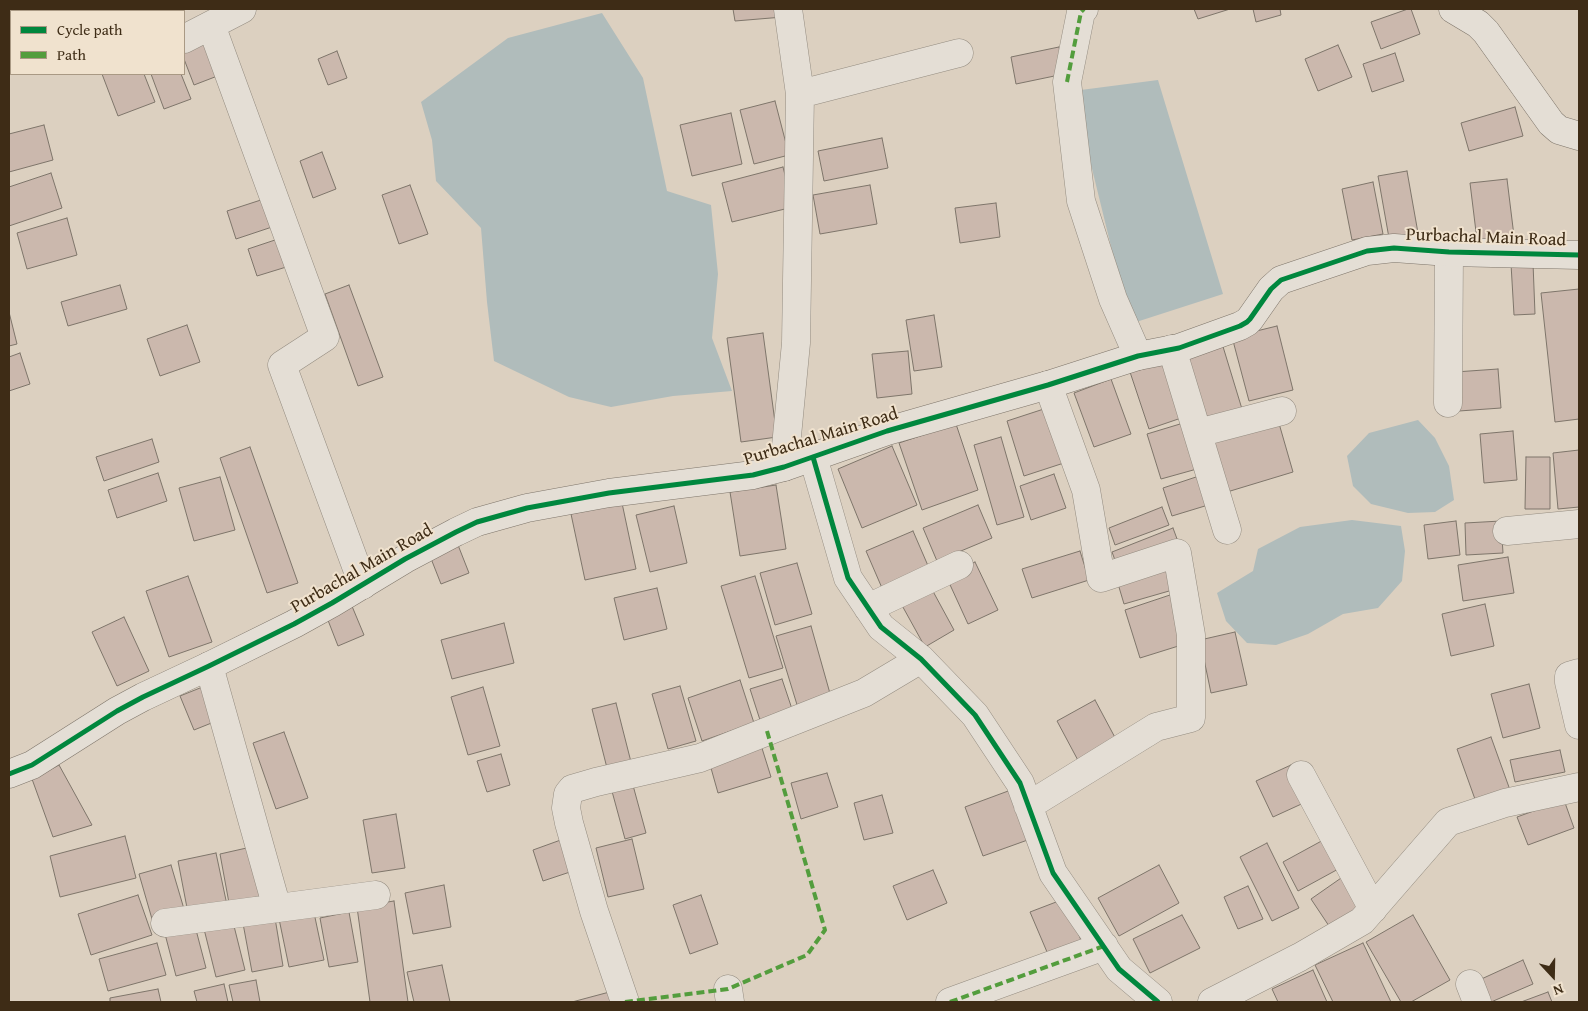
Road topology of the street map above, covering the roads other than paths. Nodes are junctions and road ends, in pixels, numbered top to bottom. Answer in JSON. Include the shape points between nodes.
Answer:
{"nodes":[{"id":1,"x":242,"y":9,"type":"edge"},
{"id":2,"x":788,"y":9,"type":"edge"},
{"id":3,"x":1084,"y":9,"type":"edge"},
{"id":4,"x":1453,"y":9,"type":"edge"},
{"id":5,"x":210,"y":25,"type":"junction"},
{"id":6,"x":185,"y":38,"type":"edge"},
{"id":7,"x":959,"y":53,"type":"dead end"},
{"id":8,"x":800,"y":94,"type":"junction"},
{"id":9,"x":1579,"y":136,"type":"edge"},
{"id":10,"x":1449,"y":252,"type":"junction"},
{"id":11,"x":1579,"y":255,"type":"edge"},
{"id":12,"x":1172,"y":349,"type":"junction"},
{"id":13,"x":1138,"y":356,"type":"junction"},
{"id":14,"x":1048,"y":385,"type":"junction"},
{"id":15,"x":1448,"y":402,"type":"dead end"},
{"id":16,"x":1282,"y":411,"type":"dead end"},
{"id":17,"x":1198,"y":433,"type":"junction"},
{"id":18,"x":813,"y":457,"type":"junction"},
{"id":19,"x":784,"y":467,"type":"junction"},
{"id":20,"x":1579,"y":524,"type":"edge"},
{"id":21,"x":1227,"y":530,"type":"dead end"},
{"id":22,"x":1507,"y":531,"type":"dead end"},
{"id":23,"x":958,"y":565,"type":"dead end"},
{"id":24,"x":363,"y":585,"type":"junction"},
{"id":25,"x":868,"y":608,"type":"junction"},
{"id":26,"x":921,"y":659,"type":"junction"},
{"id":27,"x":210,"y":666,"type":"junction"},
{"id":28,"x":1579,"y":672,"type":"edge"},
{"id":29,"x":1579,"y":725,"type":"edge"},
{"id":30,"x":9,"y":774,"type":"edge"},
{"id":31,"x":1301,"y":775,"type":"dead end"},
{"id":32,"x":1578,"y":794,"type":"edge"},
{"id":33,"x":1028,"y":806,"type":"junction"},
{"id":34,"x":376,"y":895,"type":"dead end"},
{"id":35,"x":277,"y":908,"type":"junction"},
{"id":36,"x":1373,"y":909,"type":"junction"},
{"id":37,"x":164,"y":923,"type":"dead end"},
{"id":38,"x":1104,"y":946,"type":"junction"},
{"id":39,"x":625,"y":1002,"type":"edge"},
{"id":40,"x":950,"y":1002,"type":"edge"},
{"id":41,"x":1158,"y":1002,"type":"edge"},
{"id":42,"x":1212,"y":1002,"type":"edge"}],
"edges":[{"from":1,"to":5,"type":"street"},
{"from":2,"to":8,"type":"street"},
{"from":3,"to":13,"type":"street","via":[[1067,82],[1081,201],[1113,299]]},
{"from":4,"to":9,"type":"street","via":[[1486,32],[1551,123],[1559,130]]},
{"from":5,"to":6,"type":"street"},
{"from":5,"to":24,"type":"street","via":[[324,337],[282,365]]},
{"from":7,"to":8,"type":"street"},
{"from":8,"to":19,"type":"street","via":[[796,343]]},
{"from":10,"to":11,"type":"street","name":"Purbachal Main Road"},
{"from":10,"to":12,"type":"street","name":"Purbachal Main Road","via":[[1381,249],[1281,280],[1250,319],[1240,326]]},
{"from":10,"to":15,"type":"street"},
{"from":12,"to":13,"type":"street","name":"Purbachal Main Road"},
{"from":12,"to":17,"type":"street"},
{"from":13,"to":14,"type":"street","name":"Purbachal Main Road"},
{"from":14,"to":18,"type":"street","name":"Purbachal Main Road","via":[[887,431]]},
{"from":14,"to":33,"type":"street","via":[[1086,490],[1101,578],[1177,552],[1191,635],[1191,718],[1156,727]]},
{"from":16,"to":17,"type":"street"},
{"from":17,"to":21,"type":"street"},
{"from":18,"to":19,"type":"street","name":"Purbachal Main Road"},
{"from":18,"to":25,"type":"street","via":[[848,578]]},
{"from":19,"to":24,"type":"street","name":"Purbachal Main Road","via":[[753,475],[609,494],[514,511],[465,527]]},
{"from":20,"to":22,"type":"street"},
{"from":23,"to":25,"type":"street"},
{"from":24,"to":27,"type":"street","name":"Purbachal Main Road"},
{"from":25,"to":26,"type":"street","via":[[881,627]]},
{"from":26,"to":33,"type":"street","via":[[975,715],[1020,783]]},
{"from":26,"to":39,"type":"street","via":[[864,693],[700,758],[572,789],[566,808],[568,823]]},
{"from":27,"to":30,"type":"street","name":"Purbachal Main Road","via":[[143,696],[32,764]]},
{"from":27,"to":35,"type":"street"},
{"from":28,"to":29,"type":"street","via":[[1569,676]]},
{"from":31,"to":36,"type":"street"},
{"from":32,"to":36,"type":"street","via":[[1505,803],[1448,822]]},
{"from":33,"to":38,"type":"street","via":[[1053,873]]},
{"from":34,"to":35,"type":"street"},
{"from":35,"to":37,"type":"street"},
{"from":36,"to":42,"type":"street","via":[[1362,921],[1300,957]]},
{"from":38,"to":40,"type":"street"},
{"from":38,"to":41,"type":"street","via":[[1119,968]]}]}
